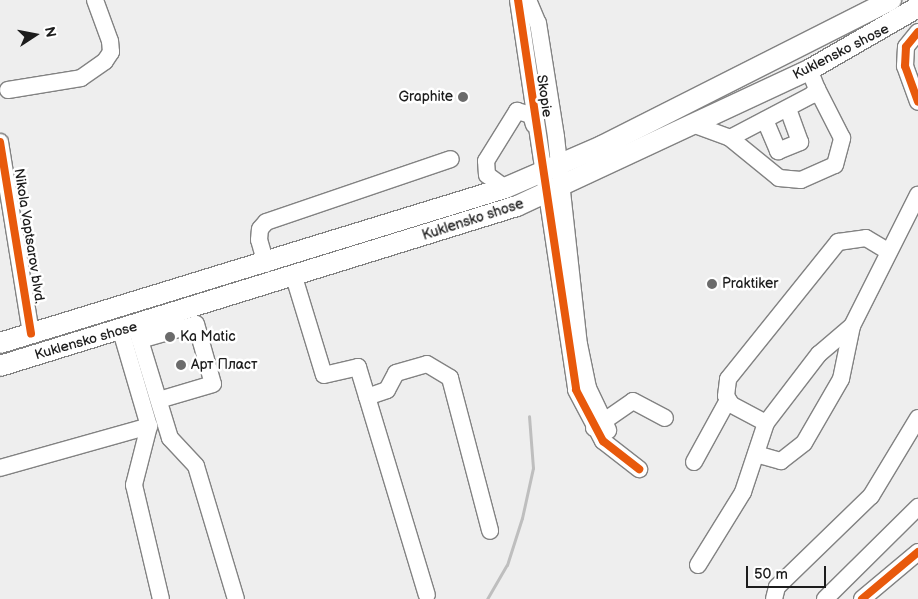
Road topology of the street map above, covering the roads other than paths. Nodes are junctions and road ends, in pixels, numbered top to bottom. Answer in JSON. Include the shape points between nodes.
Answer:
{"nodes":[{"id":1,"x":95,"y":0,"type":"edge"},
{"id":2,"x":518,"y":0,"type":"edge"},
{"id":3,"x":528,"y":0,"type":"edge"},
{"id":4,"x":890,"y":0,"type":"edge"},
{"id":5,"x":918,"y":7,"type":"edge"},
{"id":6,"x":918,"y":32,"type":"edge"},
{"id":7,"x":809,"y":70,"type":"junction"},
{"id":8,"x":817,"y":89,"type":"junction"},
{"id":9,"x":8,"y":90,"type":"dead end"},
{"id":10,"x":918,"y":102,"type":"edge"},
{"id":11,"x":793,"y":121,"type":"junction"},
{"id":12,"x":695,"y":125,"type":"junction"},
{"id":13,"x":770,"y":131,"type":"junction"},
{"id":14,"x":537,"y":133,"type":"junction"},
{"id":15,"x":730,"y":138,"type":"junction"},
{"id":16,"x":0,"y":142,"type":"edge"},
{"id":17,"x":452,"y":159,"type":"dead end"},
{"id":18,"x":551,"y":169,"type":"junction"},
{"id":19,"x":505,"y":188,"type":"junction"},
{"id":20,"x":554,"y":192,"type":"junction"},
{"id":21,"x":918,"y":195,"type":"edge"},
{"id":22,"x":6,"y":201,"type":"edge"},
{"id":23,"x":888,"y":251,"type":"junction"},
{"id":24,"x":266,"y":264,"type":"junction"},
{"id":25,"x":294,"y":277,"type":"junction"},
{"id":26,"x":852,"y":326,"type":"junction"},
{"id":27,"x":132,"y":333,"type":"junction"},
{"id":28,"x":31,"y":334,"type":"junction"},
{"id":29,"x":0,"y":343,"type":"edge"},
{"id":30,"x":0,"y":366,"type":"edge"},
{"id":31,"x":367,"y":396,"type":"junction"},
{"id":32,"x":158,"y":400,"type":"junction"},
{"id":33,"x":728,"y":400,"type":"junction"},
{"id":34,"x":665,"y":418,"type":"dead end"},
{"id":35,"x":918,"y":420,"type":"edge"},
{"id":36,"x":766,"y":423,"type":"junction"},
{"id":37,"x":149,"y":426,"type":"junction"},
{"id":38,"x":599,"y":426,"type":"junction"},
{"id":39,"x":756,"y":454,"type":"junction"},
{"id":40,"x":694,"y":462,"type":"dead end"},
{"id":41,"x":0,"y":468,"type":"edge"},
{"id":42,"x":639,"y":469,"type":"dead end"},
{"id":43,"x":918,"y":507,"type":"edge"},
{"id":44,"x":490,"y":531,"type":"dead end"},
{"id":45,"x":918,"y":552,"type":"edge"},
{"id":46,"x":698,"y":565,"type":"dead end"},
{"id":47,"x":427,"y":595,"type":"dead end"},
{"id":48,"x":161,"y":599,"type":"edge"},
{"id":49,"x":236,"y":599,"type":"edge"},
{"id":50,"x":774,"y":599,"type":"edge"},
{"id":51,"x":825,"y":599,"type":"edge"},
{"id":52,"x":862,"y":599,"type":"edge"}],
"edges":[{"from":1,"to":9,"type":"street","via":[[110,41],[111,52],[105,62],[81,78]]},
{"from":2,"to":14,"type":"street","name":"Skopie"},
{"from":3,"to":18,"type":"street","name":"Skopie","via":[[538,23]]},
{"from":4,"to":18,"type":"main road","name":"Kuklensko shose"},
{"from":5,"to":7,"type":"main road","name":"Kuklensko shose"},
{"from":6,"to":10,"type":"street","via":[[906,47],[905,66]]},
{"from":7,"to":8,"type":"street"},
{"from":7,"to":12,"type":"main road","name":"Kuklensko shose"},
{"from":8,"to":11,"type":"street"},
{"from":8,"to":15,"type":"street","via":[[842,138],[835,165],[801,180],[779,178]]},
{"from":11,"to":13,"type":"street"},
{"from":11,"to":13,"type":"street"},
{"from":12,"to":15,"type":"street"},
{"from":12,"to":20,"type":"main road","name":"Kuklensko shose"},
{"from":13,"to":15,"type":"street"},
{"from":14,"to":18,"type":"street","name":"Skopie"},
{"from":14,"to":19,"type":"street","via":[[530,115],[517,111],[511,115],[486,160],[487,175]]},
{"from":16,"to":22,"type":"street","name":"Nikola Vaptsarov blvd."},
{"from":17,"to":24,"type":"street","via":[[266,222],[260,229],[259,240]]},
{"from":18,"to":19,"type":"main road","name":"Kuklensko shose"},
{"from":18,"to":20,"type":"street","name":"Skopie"},
{"from":19,"to":24,"type":"main road","name":"Kuklensko shose"},
{"from":20,"to":25,"type":"main road","name":"Kuklensko shose"},
{"from":20,"to":38,"type":"street","name":"Skopie","via":[[571,329]]},
{"from":21,"to":23,"type":"street"},
{"from":22,"to":28,"type":"street","name":"Nikola Vaptsarov blvd."},
{"from":23,"to":26,"type":"street"},
{"from":23,"to":33,"type":"street","via":[[853,237],[824,255],[728,379]]},
{"from":24,"to":28,"type":"main road","name":"Kuklensko shose"},
{"from":25,"to":27,"type":"main road","name":"Kuklensko shose"},
{"from":25,"to":31,"type":"street","via":[[324,375],[358,367]]},
{"from":26,"to":36,"type":"street","via":[[819,354]]},
{"from":26,"to":39,"type":"street","via":[[841,379],[804,443],[782,461]]},
{"from":27,"to":30,"type":"main road","name":"Kuklensko shose"},
{"from":27,"to":32,"type":"street"},
{"from":27,"to":32,"type":"street","via":[[196,324],[213,384]]},
{"from":27,"to":37,"type":"street"},
{"from":28,"to":29,"type":"main road","name":"Kuklensko shose"},
{"from":31,"to":44,"type":"street","via":[[387,390],[396,373],[427,364],[450,378]]},
{"from":31,"to":47,"type":"street"},
{"from":32,"to":49,"type":"street","via":[[170,438],[196,466]]},
{"from":33,"to":36,"type":"street"},
{"from":33,"to":40,"type":"street"},
{"from":34,"to":38,"type":"street","via":[[633,401]]},
{"from":35,"to":50,"type":"street","via":[[871,496],[777,587]]},
{"from":36,"to":39,"type":"street"},
{"from":37,"to":41,"type":"street"},
{"from":37,"to":48,"type":"street","via":[[134,485]]},
{"from":38,"to":42,"type":"street"},
{"from":39,"to":46,"type":"street","via":[[742,492]]},
{"from":43,"to":51,"type":"street"},
{"from":45,"to":52,"type":"street"}]}
